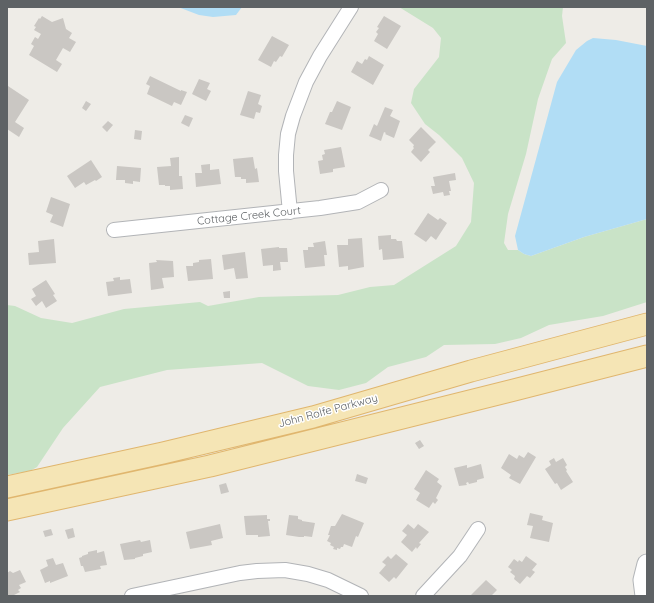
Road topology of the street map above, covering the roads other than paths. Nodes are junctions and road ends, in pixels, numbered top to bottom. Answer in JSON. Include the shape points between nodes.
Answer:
{"nodes":[{"id":1,"x":351,"y":7,"type":"edge"},
{"id":2,"x":381,"y":190,"type":"dead end"},
{"id":3,"x":290,"y":212,"type":"junction"},
{"id":4,"x":114,"y":230,"type":"dead end"},
{"id":5,"x":647,"y":324,"type":"edge"},
{"id":6,"x":647,"y":356,"type":"edge"},
{"id":7,"x":7,"y":487,"type":"edge"},
{"id":8,"x":7,"y":510,"type":"edge"},
{"id":9,"x":478,"y":529,"type":"dead end"},
{"id":10,"x":647,"y":564,"type":"edge"},
{"id":11,"x":141,"y":595,"type":"edge"},
{"id":12,"x":361,"y":596,"type":"edge"},
{"id":13,"x":423,"y":596,"type":"edge"},
{"id":14,"x":645,"y":596,"type":"edge"}],
"edges":[{"from":1,"to":3,"type":"street","via":[[306,82],[293,116],[286,155]]},
{"from":2,"to":3,"type":"street","name":"Cottage Creek Court","via":[[358,202]]},
{"from":3,"to":4,"type":"street","name":"Cottage Creek Court"},
{"from":5,"to":7,"type":"main road","name":"John Rolfe Parkway","via":[[313,417]]},
{"from":6,"to":8,"type":"main road","via":[[210,466]]},
{"from":9,"to":13,"type":"street","via":[[460,556]]},
{"from":10,"to":14,"type":"main road","via":[[643,580]]},
{"from":11,"to":12,"type":"street","via":[[240,573],[285,570],[328,580]]}]}
